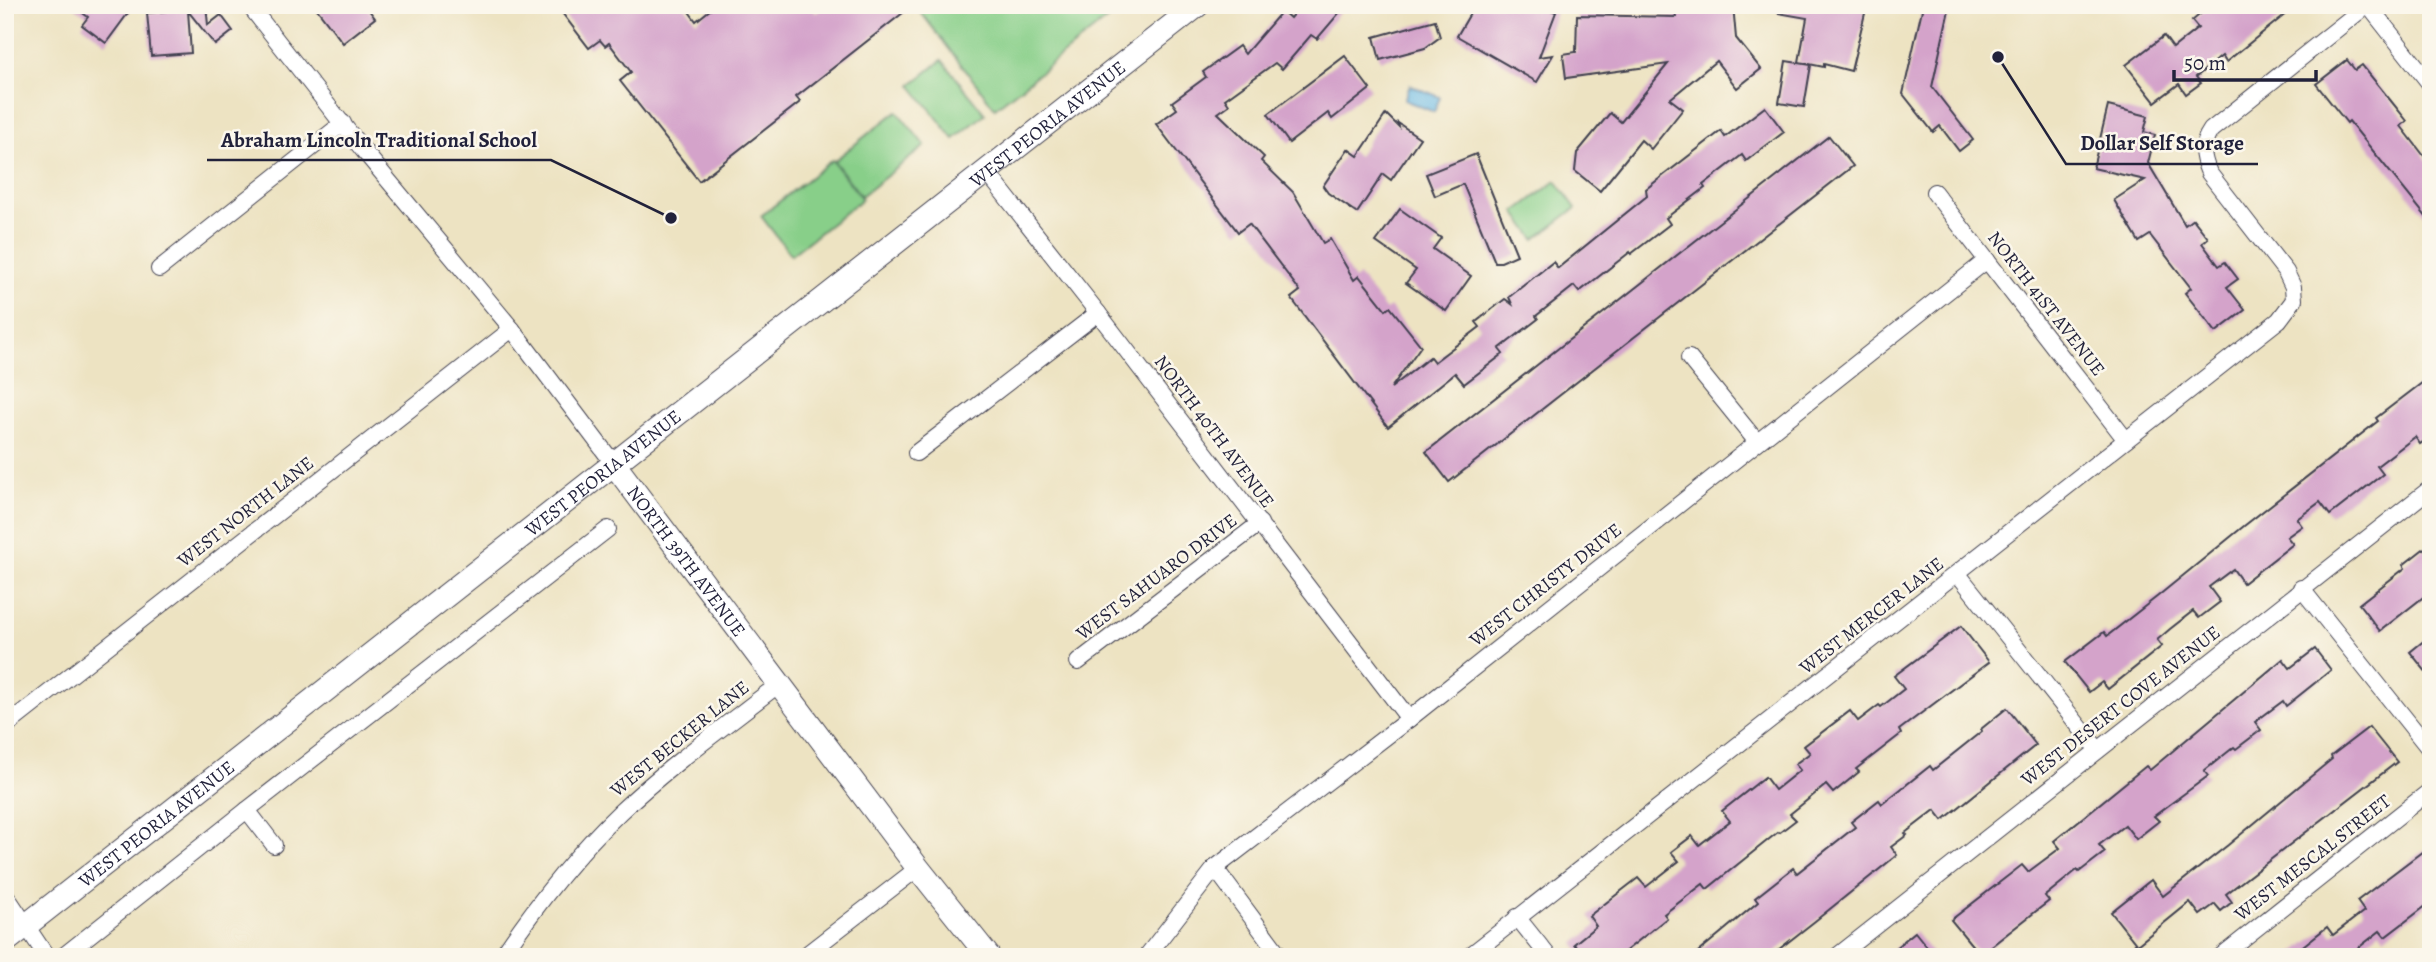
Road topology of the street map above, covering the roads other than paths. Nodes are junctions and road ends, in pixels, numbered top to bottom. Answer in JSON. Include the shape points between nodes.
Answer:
{"nodes":[{"id":1,"x":249,"y":5,"type":"edge"},
{"id":2,"x":1198,"y":5,"type":"edge"},
{"id":3,"x":2368,"y":5,"type":"edge"},
{"id":4,"x":2431,"y":85,"type":"edge"},
{"id":5,"x":343,"y":124,"type":"junction"},
{"id":6,"x":986,"y":171,"type":"junction"},
{"id":7,"x":1934,"y":192,"type":"dead end"},
{"id":8,"x":1987,"y":260,"type":"junction"},
{"id":9,"x":159,"y":269,"type":"dead end"},
{"id":10,"x":1098,"y":313,"type":"junction"},
{"id":11,"x":512,"y":329,"type":"junction"},
{"id":12,"x":1689,"y":358,"type":"dead end"},
{"id":13,"x":2126,"y":440,"type":"junction"},
{"id":14,"x":1757,"y":442,"type":"junction"},
{"id":15,"x":916,"y":453,"type":"dead end"},
{"id":16,"x":614,"y":464,"type":"junction"},
{"id":17,"x":2431,"y":488,"type":"edge"},
{"id":18,"x":1260,"y":523,"type":"junction"},
{"id":19,"x":608,"y":529,"type":"dead end"},
{"id":20,"x":1958,"y":574,"type":"junction"},
{"id":21,"x":2301,"y":588,"type":"junction"},
{"id":22,"x":1078,"y":662,"type":"dead end"},
{"id":23,"x":779,"y":684,"type":"junction"},
{"id":24,"x":1409,"y":719,"type":"junction"},
{"id":25,"x":5,"y":727,"type":"edge"},
{"id":26,"x":2098,"y":750,"type":"junction"},
{"id":27,"x":2431,"y":751,"type":"edge"},
{"id":28,"x":2431,"y":790,"type":"edge"},
{"id":29,"x":247,"y":810,"type":"junction"},
{"id":30,"x":274,"y":845,"type":"dead end"},
{"id":31,"x":918,"y":868,"type":"junction"},
{"id":32,"x":1215,"y":868,"type":"junction"},
{"id":33,"x":5,"y":894,"type":"edge"},
{"id":34,"x":1517,"y":917,"type":"junction"},
{"id":35,"x":26,"y":925,"type":"junction"},
{"id":36,"x":5,"y":942,"type":"edge"},
{"id":37,"x":47,"y":957,"type":"edge"},
{"id":38,"x":62,"y":957,"type":"edge"},
{"id":39,"x":501,"y":957,"type":"edge"},
{"id":40,"x":803,"y":957,"type":"edge"},
{"id":41,"x":989,"y":957,"type":"edge"},
{"id":42,"x":1146,"y":957,"type":"edge"},
{"id":43,"x":1281,"y":957,"type":"edge"},
{"id":44,"x":1468,"y":957,"type":"edge"},
{"id":45,"x":1549,"y":957,"type":"edge"},
{"id":46,"x":1836,"y":957,"type":"edge"},
{"id":47,"x":2220,"y":957,"type":"edge"}],
"edges":[{"from":1,"to":5,"type":"street","name":"NORTH 39TH AVENUE"},
{"from":2,"to":6,"type":"main road","name":"WEST PEORIA AVENUE"},
{"from":3,"to":4,"type":"street"},
{"from":3,"to":13,"type":"street","name":"WEST MERCER LANE","via":[[2211,130],[2204,141],[2209,173],[2287,272],[2294,300],[2279,320]]},
{"from":5,"to":9,"type":"street"},
{"from":5,"to":11,"type":"street","name":"NORTH 39TH AVENUE"},
{"from":6,"to":10,"type":"street","name":"NORTH 40TH AVENUE"},
{"from":6,"to":16,"type":"main road","name":"WEST PEORIA AVENUE"},
{"from":7,"to":8,"type":"street","name":"NORTH 41ST AVENUE"},
{"from":8,"to":13,"type":"street","name":"NORTH 41ST AVENUE"},
{"from":8,"to":14,"type":"street","name":"WEST CHRISTY DRIVE"},
{"from":10,"to":15,"type":"street"},
{"from":10,"to":18,"type":"street","name":"NORTH 40TH AVENUE"},
{"from":11,"to":16,"type":"street","name":"NORTH 39TH AVENUE"},
{"from":11,"to":25,"type":"street","name":"WEST NORTH LANE"},
{"from":12,"to":14,"type":"street"},
{"from":13,"to":20,"type":"street","name":"WEST MERCER LANE"},
{"from":14,"to":24,"type":"street","name":"WEST CHRISTY DRIVE"},
{"from":16,"to":23,"type":"main road","name":"NORTH 39TH AVENUE"},
{"from":16,"to":35,"type":"main road","name":"WEST PEORIA AVENUE"},
{"from":17,"to":21,"type":"street","name":"WEST DESERT COVE AVENUE"},
{"from":18,"to":22,"type":"street","name":"WEST SAHUARO DRIVE"},
{"from":18,"to":24,"type":"street","name":"NORTH 40TH AVENUE"},
{"from":19,"to":29,"type":"street"},
{"from":20,"to":26,"type":"street"},
{"from":20,"to":34,"type":"street","name":"WEST MERCER LANE"},
{"from":21,"to":26,"type":"street","name":"WEST DESERT COVE AVENUE"},
{"from":21,"to":27,"type":"street"},
{"from":23,"to":31,"type":"main road","name":"NORTH 39TH AVENUE"},
{"from":23,"to":39,"type":"street","name":"WEST BECKER LANE","via":[[619,813],[571,864]]},
{"from":24,"to":32,"type":"street","name":"WEST CHRISTY DRIVE"},
{"from":26,"to":46,"type":"street","name":"WEST DESERT COVE AVENUE"},
{"from":28,"to":47,"type":"street","name":"WEST MESCAL STREET"},
{"from":29,"to":30,"type":"street"},
{"from":29,"to":38,"type":"street"},
{"from":31,"to":40,"type":"street"},
{"from":31,"to":41,"type":"main road","name":"NORTH 39TH AVENUE"},
{"from":32,"to":42,"type":"street","name":"WEST CHRISTY DRIVE"},
{"from":32,"to":43,"type":"street"},
{"from":33,"to":35,"type":"street"},
{"from":34,"to":44,"type":"street","name":"WEST MERCER LANE"},
{"from":34,"to":45,"type":"street"},
{"from":35,"to":36,"type":"main road","name":"WEST PEORIA AVENUE"},
{"from":35,"to":37,"type":"street"}]}
